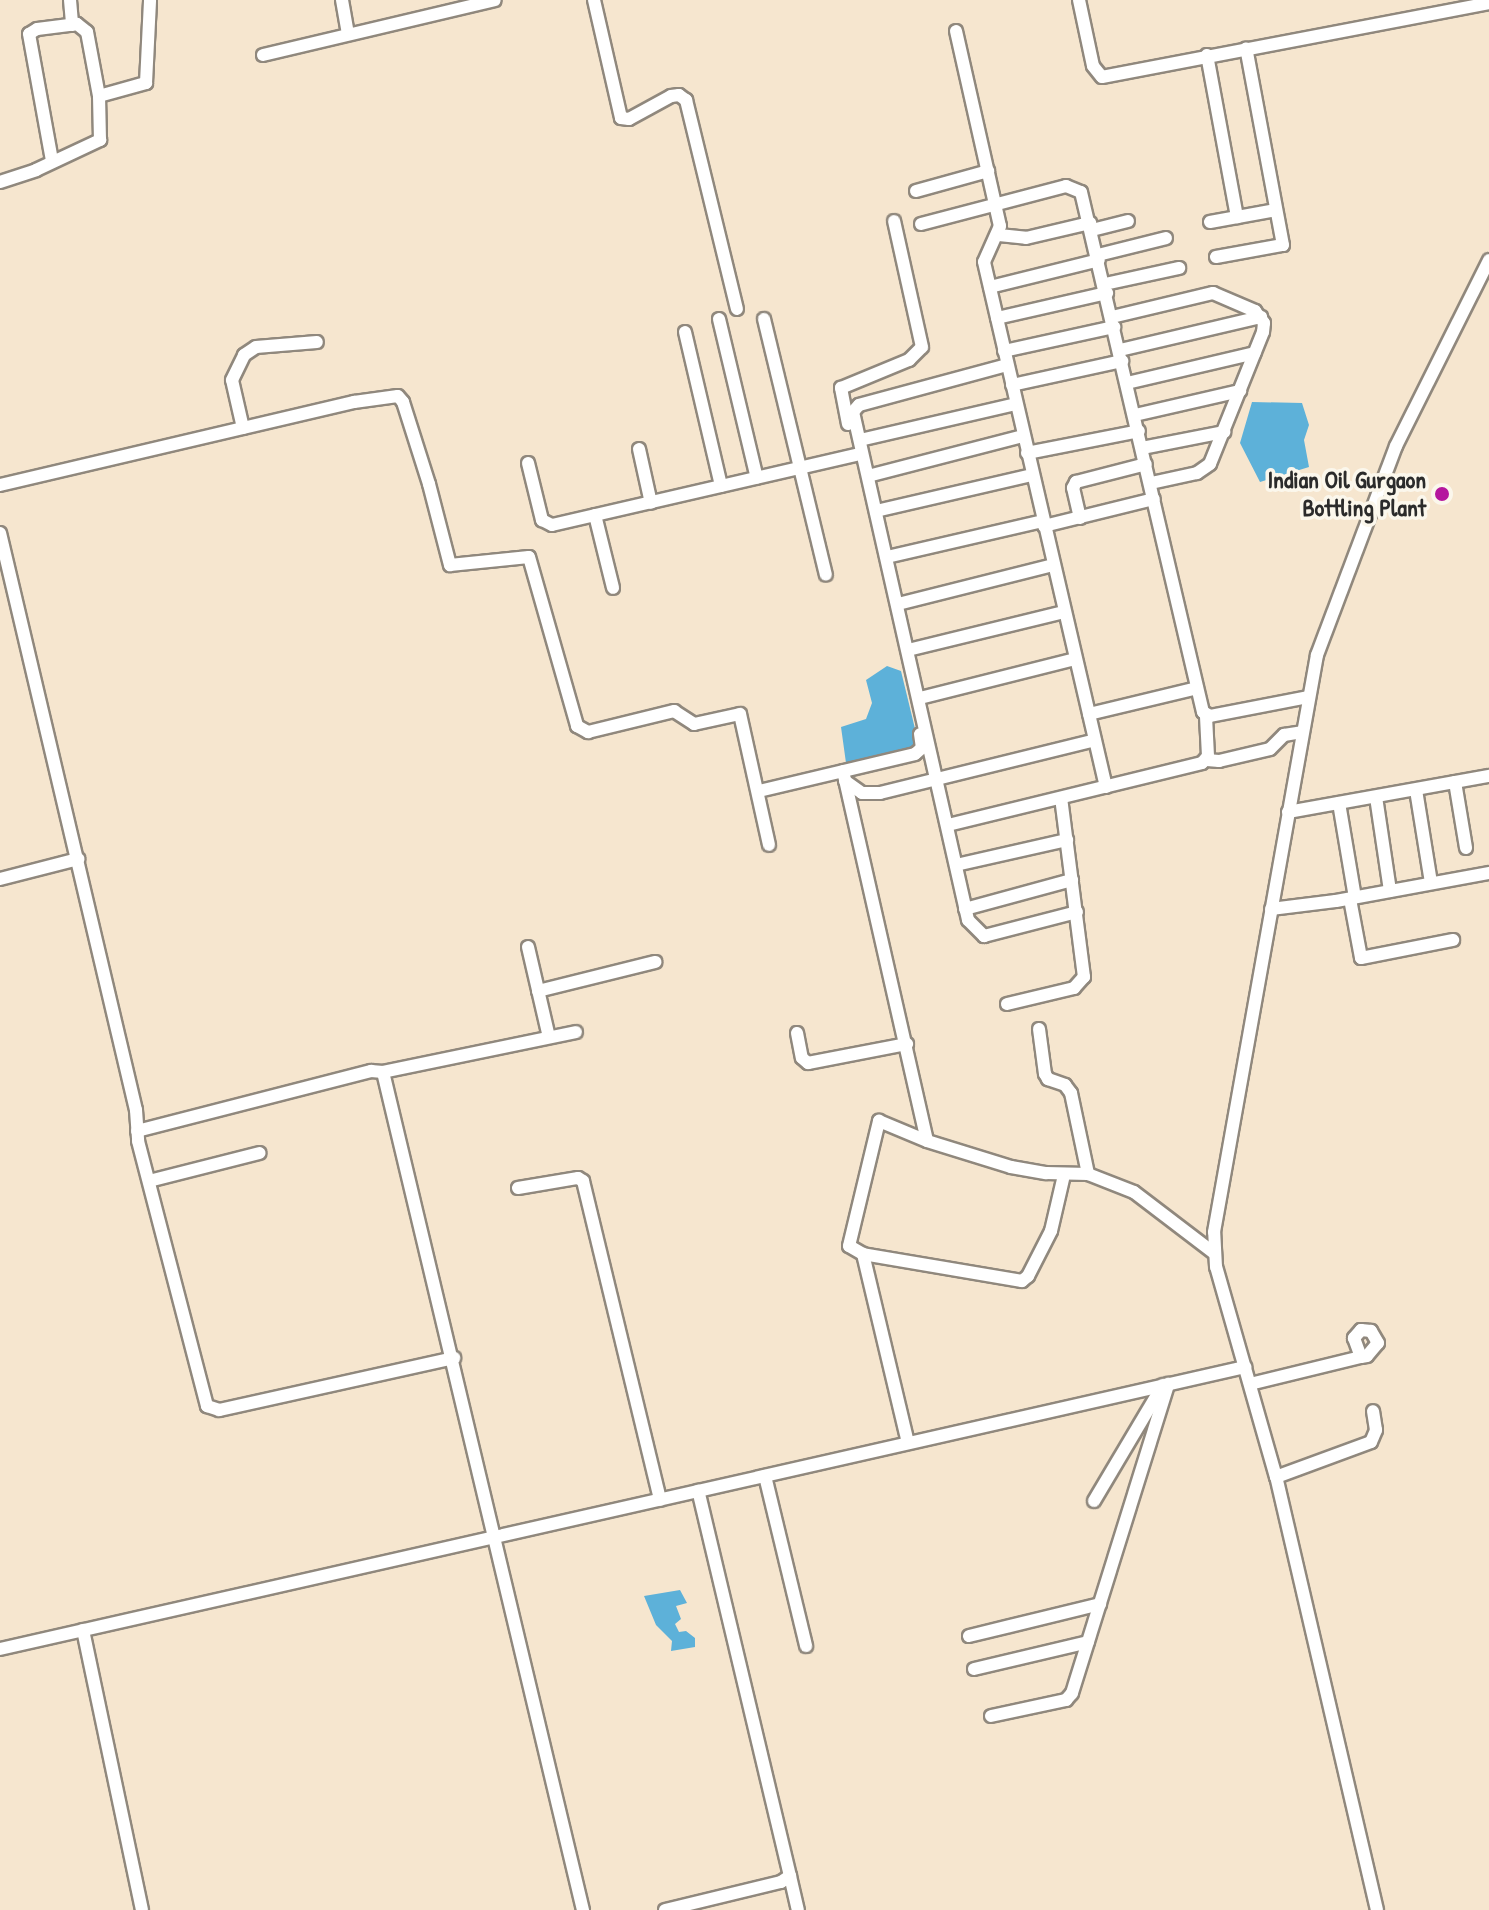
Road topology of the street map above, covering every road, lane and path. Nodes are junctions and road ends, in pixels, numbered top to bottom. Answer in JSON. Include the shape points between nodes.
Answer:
{"nodes":[{"id":1,"x":70,"y":0,"type":"edge"},
{"id":2,"x":150,"y":0,"type":"edge"},
{"id":3,"x":342,"y":0,"type":"edge"},
{"id":4,"x":495,"y":0,"type":"edge"},
{"id":5,"x":594,"y":0,"type":"edge"},
{"id":6,"x":1079,"y":0,"type":"edge"},
{"id":7,"x":1489,"y":3,"type":"edge"},
{"id":8,"x":72,"y":25,"type":"junction"},
{"id":9,"x":956,"y":31,"type":"dead end"},
{"id":10,"x":348,"y":33,"type":"junction"},
{"id":11,"x":1246,"y":48,"type":"junction"},
{"id":12,"x":263,"y":55,"type":"dead end"},
{"id":13,"x":1207,"y":55,"type":"junction"},
{"id":14,"x":99,"y":96,"type":"junction"},
{"id":15,"x":52,"y":161,"type":"junction"},
{"id":16,"x":988,"y":171,"type":"junction"},
{"id":17,"x":0,"y":182,"type":"edge"},
{"id":18,"x":916,"y":191,"type":"dead end"},
{"id":19,"x":995,"y":205,"type":"junction"},
{"id":20,"x":1276,"y":210,"type":"junction"},
{"id":21,"x":1237,"y":217,"type":"junction"},
{"id":22,"x":894,"y":221,"type":"dead end"},
{"id":23,"x":1128,"y":221,"type":"dead end"},
{"id":24,"x":1210,"y":222,"type":"dead end"},
{"id":25,"x":921,"y":224,"type":"dead end"},
{"id":26,"x":1091,"y":227,"type":"junction"},
{"id":27,"x":999,"y":235,"type":"junction"},
{"id":28,"x":1166,"y":238,"type":"dead end"},
{"id":29,"x":1216,"y":257,"type":"dead end"},
{"id":30,"x":1099,"y":258,"type":"junction"},
{"id":31,"x":1489,"y":260,"type":"edge"},
{"id":32,"x":1179,"y":268,"type":"dead end"},
{"id":33,"x":990,"y":287,"type":"junction"},
{"id":34,"x":1106,"y":289,"type":"junction"},
{"id":35,"x":737,"y":309,"type":"dead end"},
{"id":36,"x":1261,"y":317,"type":"junction"},
{"id":37,"x":997,"y":318,"type":"junction"},
{"id":38,"x":719,"y":319,"type":"dead end"},
{"id":39,"x":764,"y":319,"type":"dead end"},
{"id":40,"x":1113,"y":322,"type":"junction"},
{"id":41,"x":685,"y":332,"type":"dead end"},
{"id":42,"x":317,"y":342,"type":"dead end"},
{"id":43,"x":1004,"y":351,"type":"junction"},
{"id":44,"x":1255,"y":353,"type":"junction"},
{"id":45,"x":1121,"y":356,"type":"junction"},
{"id":46,"x":1007,"y":365,"type":"junction"},
{"id":47,"x":1127,"y":383,"type":"junction"},
{"id":48,"x":1012,"y":385,"type":"junction"},
{"id":49,"x":1240,"y":391,"type":"junction"},
{"id":50,"x":1016,"y":404,"type":"junction"},
{"id":51,"x":1135,"y":415,"type":"junction"},
{"id":52,"x":243,"y":428,"type":"junction"},
{"id":53,"x":1139,"y":431,"type":"junction"},
{"id":54,"x":1224,"y":432,"type":"junction"},
{"id":55,"x":1023,"y":436,"type":"junction"},
{"id":56,"x":860,"y":440,"type":"junction"},
{"id":57,"x":1142,"y":448,"type":"junction"},
{"id":58,"x":639,"y":449,"type":"dead end"},
{"id":59,"x":1027,"y":453,"type":"junction"},
{"id":60,"x":856,"y":455,"type":"junction"},
{"id":61,"x":528,"y":463,"type":"dead end"},
{"id":62,"x":1146,"y":464,"type":"junction"},
{"id":63,"x":800,"y":468,"type":"junction"},
{"id":64,"x":1032,"y":475,"type":"junction"},
{"id":65,"x":868,"y":476,"type":"junction"},
{"id":66,"x":757,"y":478,"type":"junction"},
{"id":67,"x":1151,"y":483,"type":"junction"},
{"id":68,"x":0,"y":485,"type":"edge"},
{"id":69,"x":721,"y":486,"type":"junction"},
{"id":70,"x":1154,"y":499,"type":"junction"},
{"id":71,"x":651,"y":503,"type":"junction"},
{"id":72,"x":876,"y":511,"type":"junction"},
{"id":73,"x":595,"y":515,"type":"junction"},
{"id":74,"x":1080,"y":518,"type":"junction"},
{"id":75,"x":1044,"y":524,"type":"junction"},
{"id":76,"x":0,"y":533,"type":"edge"},
{"id":77,"x":887,"y":557,"type":"junction"},
{"id":78,"x":1053,"y":565,"type":"junction"},
{"id":79,"x":826,"y":575,"type":"dead end"},
{"id":80,"x":613,"y":588,"type":"dead end"},
{"id":81,"x":898,"y":604,"type":"junction"},
{"id":82,"x":1064,"y":612,"type":"junction"},
{"id":83,"x":908,"y":650,"type":"junction"},
{"id":84,"x":1075,"y":659,"type":"junction"},
{"id":85,"x":1197,"y":688,"type":"junction"},
{"id":86,"x":1308,"y":697,"type":"junction"},
{"id":87,"x":920,"y":698,"type":"junction"},
{"id":88,"x":1089,"y":714,"type":"junction"},
{"id":89,"x":1206,"y":716,"type":"junction"},
{"id":90,"x":1302,"y":732,"type":"junction"},
{"id":91,"x":1095,"y":740,"type":"junction"},
{"id":92,"x":1207,"y":760,"type":"junction"},
{"id":93,"x":844,"y":776,"type":"junction"},
{"id":94,"x":1489,"y":776,"type":"edge"},
{"id":95,"x":938,"y":778,"type":"junction"},
{"id":96,"x":1455,"y":782,"type":"junction"},
{"id":97,"x":1106,"y":787,"type":"junction"},
{"id":98,"x":1416,"y":790,"type":"junction"},
{"id":99,"x":759,"y":791,"type":"junction"},
{"id":100,"x":1376,"y":797,"type":"junction"},
{"id":101,"x":1061,"y":798,"type":"junction"},
{"id":102,"x":1339,"y":803,"type":"junction"},
{"id":103,"x":1288,"y":812,"type":"junction"},
{"id":104,"x":948,"y":825,"type":"junction"},
{"id":105,"x":1067,"y":840,"type":"junction"},
{"id":106,"x":769,"y":845,"type":"dead end"},
{"id":107,"x":1466,"y":848,"type":"dead end"},
{"id":108,"x":78,"y":859,"type":"junction"},
{"id":109,"x":956,"y":865,"type":"junction"},
{"id":110,"x":1489,"y":873,"type":"edge"},
{"id":111,"x":0,"y":879,"type":"edge"},
{"id":112,"x":1072,"y":880,"type":"junction"},
{"id":113,"x":1431,"y":883,"type":"junction"},
{"id":114,"x":1390,"y":891,"type":"junction"},
{"id":115,"x":1352,"y":898,"type":"junction"},
{"id":116,"x":965,"y":909,"type":"junction"},
{"id":117,"x":1271,"y":909,"type":"junction"},
{"id":118,"x":1077,"y":912,"type":"junction"},
{"id":119,"x":1453,"y":940,"type":"dead end"},
{"id":120,"x":528,"y":947,"type":"dead end"},
{"id":121,"x":655,"y":962,"type":"dead end"},
{"id":122,"x":538,"y":991,"type":"junction"},
{"id":123,"x":1007,"y":1004,"type":"dead end"},
{"id":124,"x":1039,"y":1029,"type":"dead end"},
{"id":125,"x":576,"y":1032,"type":"dead end"},
{"id":126,"x":797,"y":1033,"type":"dead end"},
{"id":127,"x":549,"y":1037,"type":"junction"},
{"id":128,"x":907,"y":1044,"type":"junction"},
{"id":129,"x":383,"y":1072,"type":"junction"},
{"id":130,"x":137,"y":1131,"type":"junction"},
{"id":131,"x":927,"y":1141,"type":"junction"},
{"id":132,"x":260,"y":1153,"type":"dead end"},
{"id":133,"x":1088,"y":1174,"type":"junction"},
{"id":134,"x":1064,"y":1175,"type":"junction"},
{"id":135,"x":149,"y":1181,"type":"junction"},
{"id":136,"x":518,"y":1188,"type":"dead end"},
{"id":137,"x":1214,"y":1253,"type":"junction"},
{"id":138,"x":863,"y":1254,"type":"junction"},
{"id":139,"x":1361,"y":1357,"type":"dead end"},
{"id":140,"x":454,"y":1358,"type":"junction"},
{"id":141,"x":1245,"y":1367,"type":"junction"},
{"id":142,"x":1250,"y":1384,"type":"junction"},
{"id":143,"x":1166,"y":1385,"type":"junction"},
{"id":144,"x":1373,"y":1411,"type":"dead end"},
{"id":145,"x":908,"y":1443,"type":"junction"},
{"id":146,"x":765,"y":1476,"type":"junction"},
{"id":147,"x":1276,"y":1477,"type":"junction"},
{"id":148,"x":698,"y":1491,"type":"junction"},
{"id":149,"x":660,"y":1500,"type":"junction"},
{"id":150,"x":1094,"y":1501,"type":"dead end"},
{"id":151,"x":494,"y":1537,"type":"junction"},
{"id":152,"x":1100,"y":1604,"type":"junction"},
{"id":153,"x":83,"y":1630,"type":"junction"},
{"id":154,"x":969,"y":1636,"type":"dead end"},
{"id":155,"x":1088,"y":1642,"type":"junction"},
{"id":156,"x":806,"y":1646,"type":"dead end"},
{"id":157,"x":0,"y":1649,"type":"edge"},
{"id":158,"x":974,"y":1669,"type":"dead end"},
{"id":159,"x":991,"y":1716,"type":"dead end"},
{"id":160,"x":790,"y":1876,"type":"junction"},
{"id":161,"x":142,"y":1910,"type":"edge"},
{"id":162,"x":583,"y":1910,"type":"edge"},
{"id":163,"x":665,"y":1910,"type":"edge"},
{"id":164,"x":798,"y":1910,"type":"edge"},
{"id":165,"x":1377,"y":1910,"type":"edge"}],
"edges":[{"from":1,"to":8,"type":"street"},
{"from":2,"to":14,"type":"street","via":[[146,83]]},
{"from":3,"to":10,"type":"street"},
{"from":4,"to":10,"type":"street"},
{"from":5,"to":35,"type":"street","via":[[621,118],[629,119],[671,96],[686,100]]},
{"from":6,"to":13,"type":"street","via":[[1099,76]]},
{"from":7,"to":11,"type":"street"},
{"from":8,"to":14,"type":"street","via":[[87,32]]},
{"from":8,"to":15,"type":"street","via":[[29,34]]},
{"from":9,"to":16,"type":"street"},
{"from":10,"to":12,"type":"street"},
{"from":11,"to":13,"type":"street"},
{"from":11,"to":20,"type":"street"},
{"from":13,"to":21,"type":"street"},
{"from":14,"to":15,"type":"street","via":[[100,140]]},
{"from":15,"to":17,"type":"street"},
{"from":16,"to":18,"type":"street"},
{"from":16,"to":19,"type":"street"},
{"from":19,"to":25,"type":"street"},
{"from":19,"to":26,"type":"street","via":[[1075,187],[1083,195]]},
{"from":19,"to":27,"type":"street"},
{"from":20,"to":21,"type":"street"},
{"from":20,"to":29,"type":"street","via":[[1283,245]]},
{"from":21,"to":24,"type":"street"},
{"from":22,"to":60,"type":"street","via":[[922,347],[909,360],[841,388]]},
{"from":23,"to":26,"type":"street"},
{"from":26,"to":27,"type":"street","via":[[1026,238]]},
{"from":26,"to":30,"type":"street"},
{"from":27,"to":33,"type":"street","via":[[984,257]]},
{"from":28,"to":30,"type":"street"},
{"from":30,"to":33,"type":"street"},
{"from":30,"to":34,"type":"street"},
{"from":31,"to":86,"type":"street","via":[[1383,475],[1322,642]]},
{"from":32,"to":34,"type":"street"},
{"from":33,"to":37,"type":"street"},
{"from":34,"to":37,"type":"street"},
{"from":34,"to":40,"type":"street"},
{"from":36,"to":40,"type":"street","via":[[1213,293]]},
{"from":36,"to":44,"type":"street","via":[[1263,332]]},
{"from":36,"to":45,"type":"street"},
{"from":37,"to":43,"type":"street"},
{"from":38,"to":66,"type":"street"},
{"from":39,"to":63,"type":"street"},
{"from":40,"to":43,"type":"street"},
{"from":40,"to":45,"type":"street"},
{"from":41,"to":69,"type":"street"},
{"from":42,"to":52,"type":"street","via":[[256,347],[244,355],[232,380]]},
{"from":43,"to":46,"type":"street"},
{"from":44,"to":47,"type":"street"},
{"from":44,"to":49,"type":"street"},
{"from":45,"to":47,"type":"street"},
{"from":45,"to":48,"type":"street"},
{"from":46,"to":48,"type":"street"},
{"from":46,"to":56,"type":"street","via":[[859,405],[853,412]]},
{"from":47,"to":51,"type":"street"},
{"from":48,"to":50,"type":"street"},
{"from":49,"to":51,"type":"street"},
{"from":49,"to":54,"type":"street"},
{"from":50,"to":55,"type":"street"},
{"from":50,"to":56,"type":"street"},
{"from":51,"to":53,"type":"street"},
{"from":52,"to":68,"type":"street"},
{"from":52,"to":99,"type":"street","via":[[382,396],[401,397],[447,562],[455,567],[529,557],[577,726],[588,732],[674,711],[694,724],[736,713]]},
{"from":53,"to":57,"type":"street"},
{"from":53,"to":59,"type":"street"},
{"from":54,"to":57,"type":"street"},
{"from":54,"to":67,"type":"street","via":[[1207,468]]},
{"from":55,"to":59,"type":"street"},
{"from":55,"to":65,"type":"street"},
{"from":56,"to":65,"type":"street"},
{"from":57,"to":62,"type":"street"},
{"from":58,"to":71,"type":"street"},
{"from":59,"to":64,"type":"street"},
{"from":60,"to":63,"type":"street"},
{"from":60,"to":93,"type":"street","via":[[922,748]]},
{"from":61,"to":73,"type":"street","via":[[544,524]]},
{"from":62,"to":67,"type":"street"},
{"from":62,"to":74,"type":"street","via":[[1076,482]]},
{"from":63,"to":66,"type":"street"},
{"from":63,"to":79,"type":"street"},
{"from":64,"to":72,"type":"street"},
{"from":64,"to":75,"type":"street"},
{"from":65,"to":72,"type":"street"},
{"from":66,"to":69,"type":"street"},
{"from":67,"to":70,"type":"street"},
{"from":69,"to":71,"type":"street"},
{"from":70,"to":74,"type":"street"},
{"from":70,"to":85,"type":"street"},
{"from":71,"to":73,"type":"street"},
{"from":72,"to":77,"type":"street"},
{"from":73,"to":80,"type":"street"},
{"from":74,"to":75,"type":"street"},
{"from":75,"to":77,"type":"street"},
{"from":75,"to":78,"type":"street"},
{"from":76,"to":108,"type":"street"},
{"from":77,"to":81,"type":"street"},
{"from":78,"to":81,"type":"street"},
{"from":78,"to":82,"type":"street"},
{"from":81,"to":83,"type":"street"},
{"from":82,"to":83,"type":"street"},
{"from":82,"to":84,"type":"street"},
{"from":83,"to":87,"type":"street"},
{"from":84,"to":87,"type":"street"},
{"from":84,"to":88,"type":"street"},
{"from":85,"to":88,"type":"street"},
{"from":85,"to":89,"type":"street"},
{"from":86,"to":89,"type":"street"},
{"from":86,"to":90,"type":"street"},
{"from":87,"to":95,"type":"street"},
{"from":88,"to":91,"type":"street"},
{"from":89,"to":92,"type":"street"},
{"from":90,"to":92,"type":"street","via":[[1284,735],[1267,750]]},
{"from":90,"to":103,"type":"street"},
{"from":91,"to":95,"type":"street"},
{"from":91,"to":97,"type":"street"},
{"from":92,"to":97,"type":"street"},
{"from":93,"to":95,"type":"street","via":[[867,794]]},
{"from":93,"to":99,"type":"street"},
{"from":93,"to":128,"type":"street"},
{"from":94,"to":96,"type":"street"},
{"from":95,"to":104,"type":"street"},
{"from":96,"to":98,"type":"street"},
{"from":96,"to":107,"type":"street"},
{"from":97,"to":101,"type":"street"},
{"from":98,"to":100,"type":"street"},
{"from":98,"to":113,"type":"street"},
{"from":99,"to":106,"type":"street"},
{"from":100,"to":102,"type":"street"},
{"from":100,"to":114,"type":"street"},
{"from":101,"to":104,"type":"street"},
{"from":101,"to":105,"type":"street"},
{"from":102,"to":103,"type":"street"},
{"from":102,"to":115,"type":"street"},
{"from":103,"to":117,"type":"street"},
{"from":104,"to":109,"type":"street"},
{"from":105,"to":109,"type":"street"},
{"from":105,"to":112,"type":"street"},
{"from":108,"to":111,"type":"street"},
{"from":108,"to":130,"type":"street"},
{"from":109,"to":116,"type":"street"},
{"from":110,"to":113,"type":"street"},
{"from":112,"to":116,"type":"street"},
{"from":112,"to":118,"type":"street"},
{"from":113,"to":114,"type":"street"},
{"from":114,"to":115,"type":"street"},
{"from":115,"to":117,"type":"street"},
{"from":115,"to":119,"type":"street","via":[[1361,958]]},
{"from":116,"to":118,"type":"street","via":[[973,928],[984,936]]},
{"from":117,"to":137,"type":"street","via":[[1216,1213]]},
{"from":118,"to":123,"type":"street","via":[[1085,968],[1079,986]]},
{"from":120,"to":122,"type":"street"},
{"from":121,"to":122,"type":"street"},
{"from":122,"to":127,"type":"street"},
{"from":124,"to":133,"type":"street","via":[[1045,1074],[1071,1093]]},
{"from":125,"to":127,"type":"street"},
{"from":126,"to":128,"type":"street","via":[[808,1063]]},
{"from":127,"to":129,"type":"street"},
{"from":128,"to":131,"type":"street"},
{"from":129,"to":130,"type":"street"},
{"from":129,"to":140,"type":"street"},
{"from":130,"to":135,"type":"street"},
{"from":131,"to":134,"type":"street","via":[[1011,1167]]},
{"from":131,"to":138,"type":"street","via":[[883,1122],[876,1124],[849,1240],[853,1251]]},
{"from":132,"to":135,"type":"street"},
{"from":133,"to":134,"type":"street"},
{"from":133,"to":137,"type":"street","via":[[1145,1198]]},
{"from":134,"to":138,"type":"street","via":[[1051,1231],[1022,1281]]},
{"from":135,"to":140,"type":"street","via":[[204,1401],[212,1411]]},
{"from":136,"to":149,"type":"street","via":[[583,1181]]},
{"from":137,"to":141,"type":"street"},
{"from":138,"to":145,"type":"street"},
{"from":139,"to":142,"type":"street"},
{"from":140,"to":151,"type":"street"},
{"from":141,"to":142,"type":"street"},
{"from":141,"to":143,"type":"street"},
{"from":142,"to":147,"type":"street"},
{"from":143,"to":145,"type":"street"},
{"from":143,"to":150,"type":"street"},
{"from":143,"to":152,"type":"street"},
{"from":144,"to":147,"type":"street","via":[[1376,1430],[1371,1442]]},
{"from":145,"to":146,"type":"street"},
{"from":146,"to":148,"type":"street"},
{"from":146,"to":156,"type":"street"},
{"from":147,"to":165,"type":"street"},
{"from":148,"to":149,"type":"street"},
{"from":148,"to":160,"type":"street"},
{"from":149,"to":151,"type":"street"},
{"from":151,"to":153,"type":"street"},
{"from":151,"to":162,"type":"street"},
{"from":152,"to":154,"type":"street"},
{"from":152,"to":155,"type":"street"},
{"from":153,"to":157,"type":"street"},
{"from":153,"to":161,"type":"street"},
{"from":155,"to":158,"type":"street"},
{"from":155,"to":159,"type":"street","via":[[1070,1698]]},
{"from":160,"to":163,"type":"street"},
{"from":160,"to":164,"type":"street"}]}
